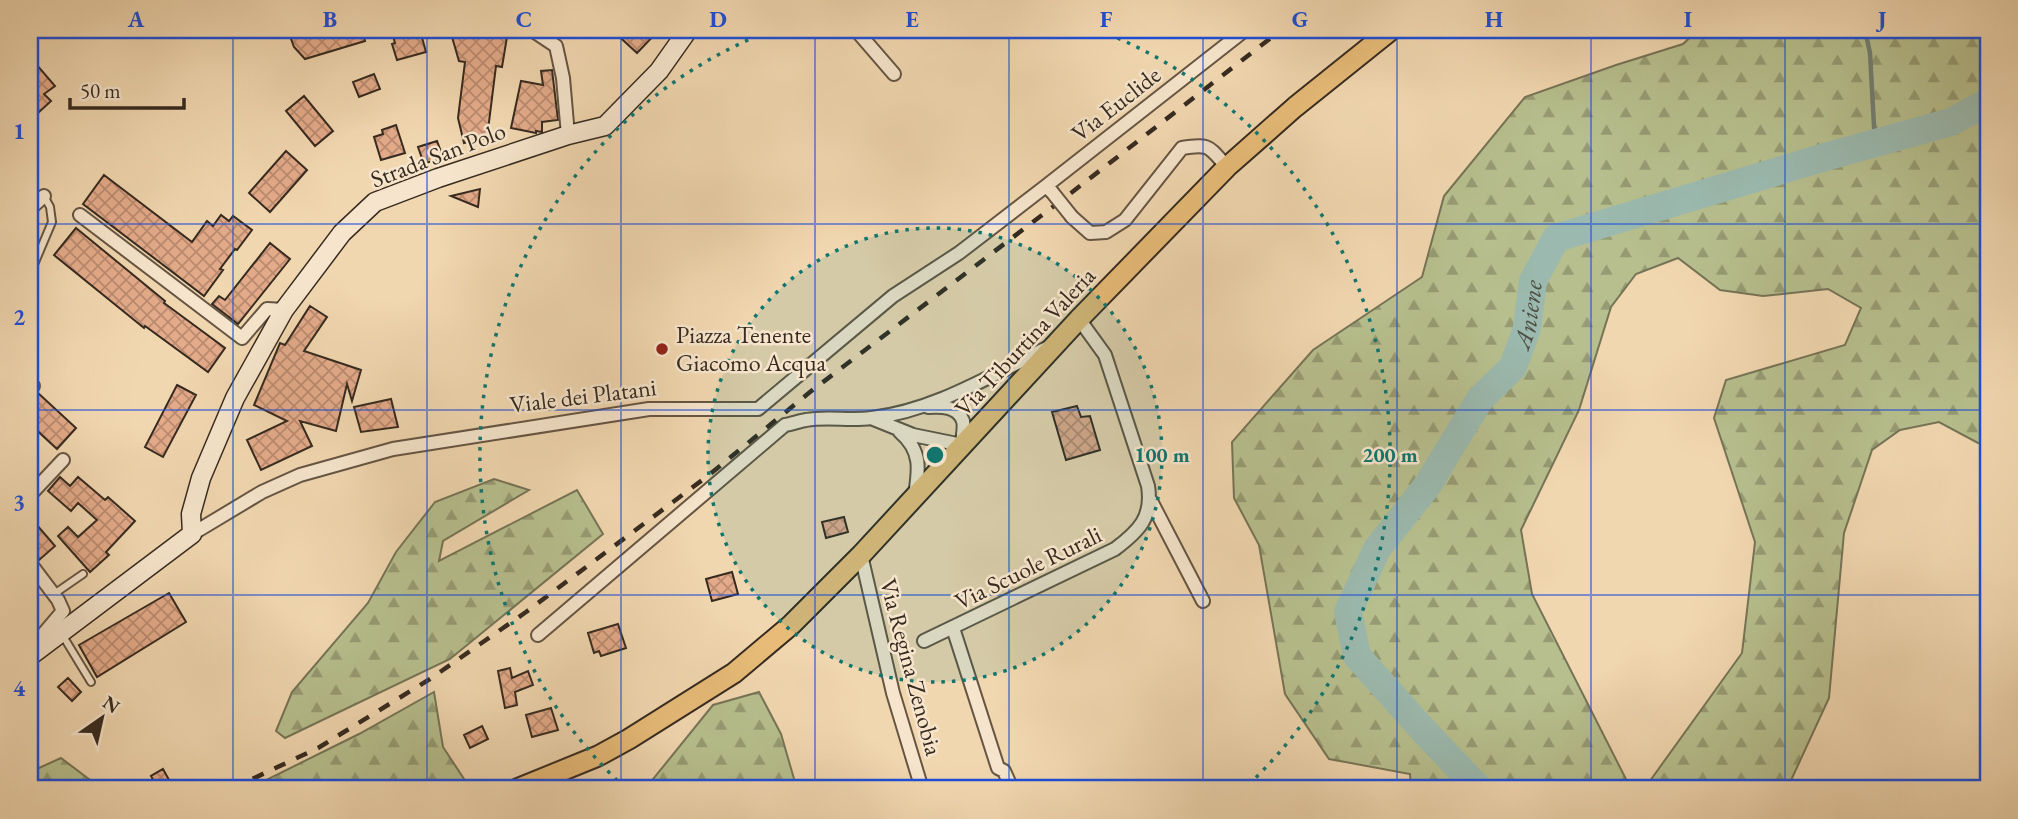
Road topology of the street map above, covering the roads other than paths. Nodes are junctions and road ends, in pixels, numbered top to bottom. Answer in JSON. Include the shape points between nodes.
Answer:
{"nodes":[{"id":1,"x":532,"y":30,"type":"edge"},
{"id":2,"x":688,"y":30,"type":"edge"},
{"id":3,"x":856,"y":30,"type":"edge"},
{"id":4,"x":1245,"y":30,"type":"edge"},
{"id":5,"x":1391,"y":30,"type":"edge"},
{"id":6,"x":894,"y":74,"type":"dead end"},
{"id":7,"x":568,"y":135,"type":"junction"},
{"id":8,"x":1227,"y":167,"type":"junction"},
{"id":9,"x":1049,"y":189,"type":"junction"},
{"id":10,"x":44,"y":196,"type":"joint"},
{"id":11,"x":30,"y":208,"type":"edge"},
{"id":12,"x":80,"y":215,"type":"dead end"},
{"id":13,"x":30,"y":274,"type":"edge"},
{"id":14,"x":284,"y":310,"type":"junction"},
{"id":15,"x":1079,"y":319,"type":"junction"},
{"id":16,"x":1056,"y":343,"type":"junction"},
{"id":17,"x":917,"y":407,"type":"junction"},
{"id":18,"x":871,"y":418,"type":"junction"},
{"id":19,"x":895,"y":427,"type":"junction"},
{"id":20,"x":962,"y":444,"type":"junction"},
{"id":21,"x":63,"y":460,"type":"dead end"},
{"id":22,"x":30,"y":495,"type":"edge"},
{"id":23,"x":915,"y":496,"type":"junction"},
{"id":24,"x":1151,"y":501,"type":"junction"},
{"id":25,"x":192,"y":534,"type":"junction"},
{"id":26,"x":861,"y":555,"type":"junction"},
{"id":27,"x":30,"y":562,"type":"edge"},
{"id":28,"x":83,"y":574,"type":"dead end"},
{"id":29,"x":54,"y":594,"type":"junction"},
{"id":30,"x":1203,"y":601,"type":"dead end"},
{"id":31,"x":953,"y":628,"type":"junction"},
{"id":32,"x":61,"y":632,"type":"junction"},
{"id":33,"x":538,"y":635,"type":"dead end"},
{"id":34,"x":924,"y":642,"type":"dead end"},
{"id":35,"x":33,"y":654,"type":"edge"},
{"id":36,"x":91,"y":682,"type":"dead end"},
{"id":37,"x":517,"y":789,"type":"edge"},
{"id":38,"x":922,"y":789,"type":"edge"},
{"id":39,"x":1012,"y":789,"type":"edge"}],
"edges":[{"from":1,"to":7,"type":"street","via":[[556,46]]},
{"from":2,"to":7,"type":"street","name":"Strada San Polo","via":[[659,71],[605,126]]},
{"from":3,"to":6,"type":"street"},
{"from":4,"to":9,"type":"street","name":"Via Euclide"},
{"from":5,"to":8,"type":"main road","name":"Via Tiburtina Valeria"},
{"from":7,"to":14,"type":"street","name":"Strada San Polo","via":[[375,202],[342,233]]},
{"from":8,"to":9,"type":"street","bridge":true,"via":[[1201,145],[1182,148],[1125,220],[1107,232],[1090,233]]},
{"from":8,"to":15,"type":"main road","name":"Via Tiburtina Valeria"},
{"from":9,"to":25,"type":"street","name":"Viale dei Platani","via":[[892,296],[758,409],[649,410],[393,449],[300,475]]},
{"from":10,"to":11,"type":"street"},
{"from":10,"to":13,"type":"lane","via":[[52,222]]},
{"from":12,"to":14,"type":"street","via":[[242,338],[267,309]]},
{"from":14,"to":25,"type":"street","name":"Strada San Polo","via":[[216,440],[191,514]]},
{"from":15,"to":16,"type":"main road","name":"Via Tiburtina Valeria"},
{"from":15,"to":24,"type":"street","via":[[1105,355]]},
{"from":16,"to":17,"type":"street"},
{"from":16,"to":20,"type":"main road","name":"Via Tiburtina Valeria"},
{"from":17,"to":18,"type":"street"},
{"from":17,"to":20,"type":"street","via":[[954,409],[963,421]]},
{"from":18,"to":19,"type":"street"},
{"from":18,"to":33,"type":"street","via":[[807,419],[785,425]]},
{"from":19,"to":20,"type":"street"},
{"from":19,"to":23,"type":"street","via":[[915,453],[919,468]]},
{"from":20,"to":23,"type":"main road","name":"Via Tiburtina Valeria"},
{"from":21,"to":22,"type":"street"},
{"from":23,"to":26,"type":"main road","name":"Via Tiburtina Valeria"},
{"from":24,"to":30,"type":"street"},
{"from":24,"to":31,"type":"street","name":"Via Scuole Rurali","via":[[1141,526],[1115,549]]},
{"from":25,"to":32,"type":"street","name":"Viale dei Platani"},
{"from":26,"to":37,"type":"main road","name":"Via Tiburtina Valeria","via":[[791,625],[734,673],[598,756]]},
{"from":26,"to":38,"type":"street","name":"Via Regina Zenobia","via":[[893,693]]},
{"from":27,"to":29,"type":"street"},
{"from":28,"to":29,"type":"lane"},
{"from":29,"to":35,"type":"street","via":[[63,611]]},
{"from":31,"to":34,"type":"street","name":"Via Scuole Rurali"},
{"from":31,"to":39,"type":"street","name":"Via Scuole Rurali","via":[[998,768]]},
{"from":32,"to":35,"type":"street","name":"Viale dei Platani"},
{"from":32,"to":36,"type":"lane"}]}
